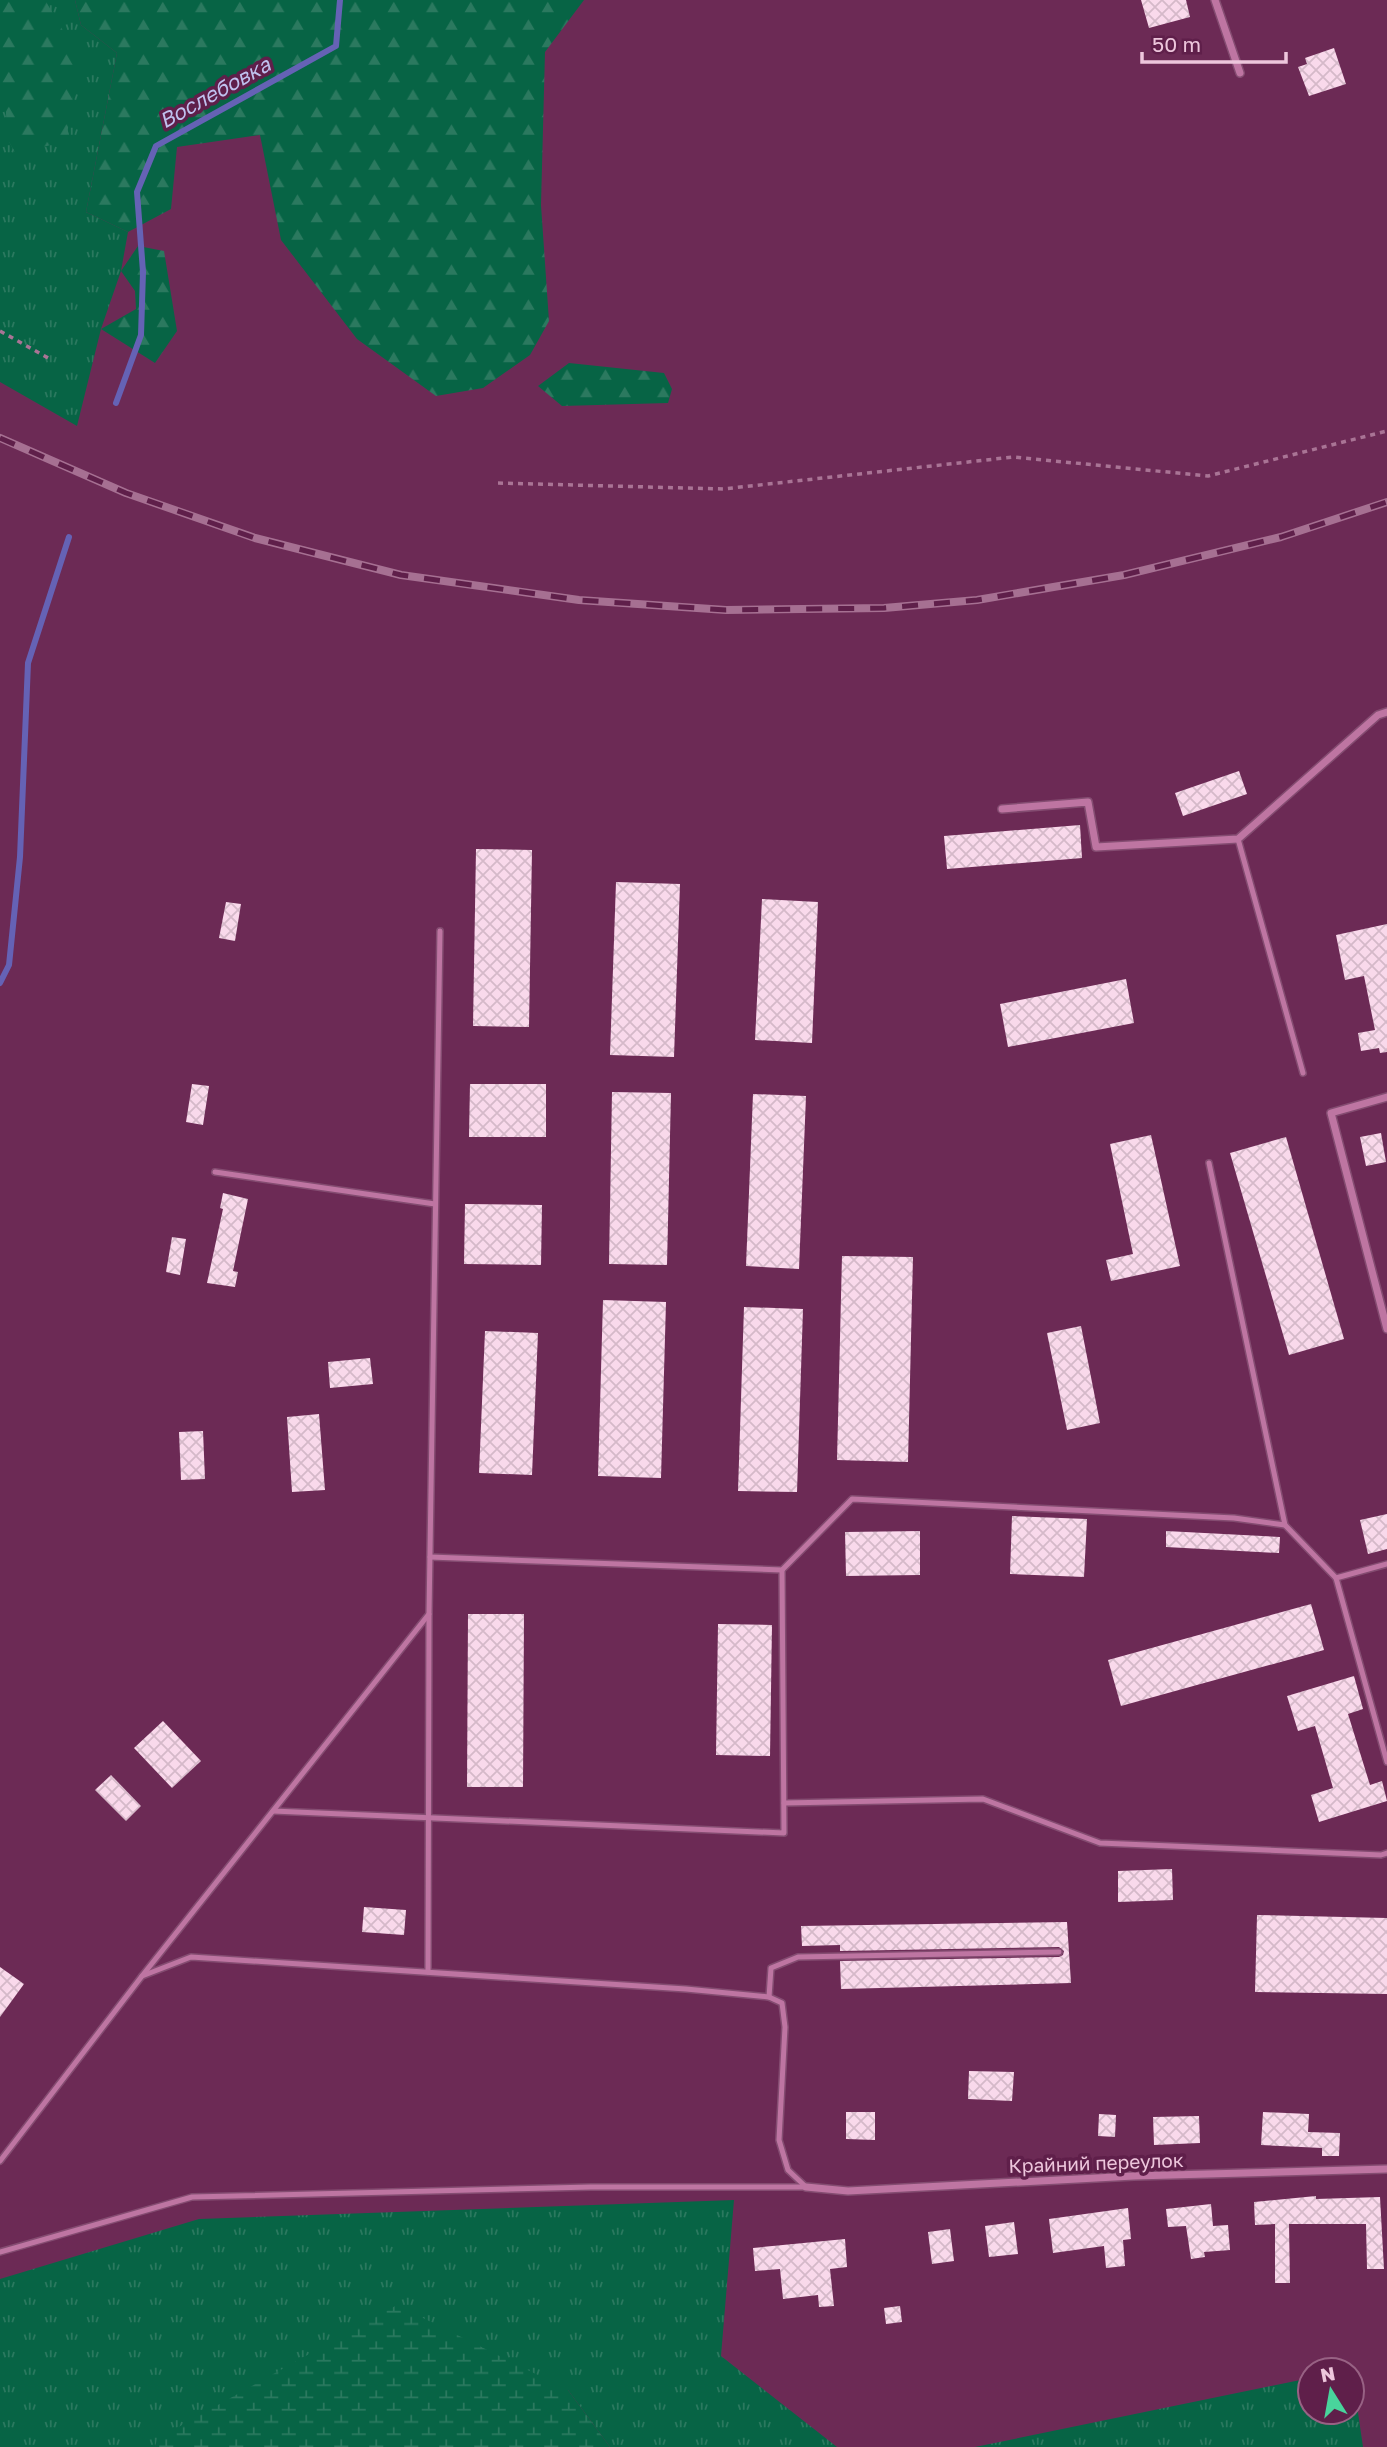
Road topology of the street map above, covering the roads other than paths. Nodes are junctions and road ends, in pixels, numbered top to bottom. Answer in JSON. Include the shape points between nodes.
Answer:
{"nodes":[{"id":1,"x":1216,"y":0,"type":"edge"},
{"id":2,"x":1240,"y":73,"type":"dead end"},
{"id":3,"x":1387,"y":712,"type":"edge"},
{"id":4,"x":1002,"y":809,"type":"dead end"},
{"id":5,"x":1238,"y":839,"type":"junction"},
{"id":6,"x":439,"y":931,"type":"dead end"},
{"id":7,"x":1303,"y":1073,"type":"dead end"},
{"id":8,"x":1387,"y":1097,"type":"edge"},
{"id":9,"x":1209,"y":1163,"type":"dead end"},
{"id":10,"x":215,"y":1172,"type":"dead end"},
{"id":11,"x":435,"y":1204,"type":"junction"},
{"id":12,"x":1387,"y":1329,"type":"edge"},
{"id":13,"x":1285,"y":1525,"type":"junction"},
{"id":14,"x":430,"y":1557,"type":"junction"},
{"id":15,"x":1387,"y":1564,"type":"edge"},
{"id":16,"x":782,"y":1570,"type":"junction"},
{"id":17,"x":1336,"y":1578,"type":"junction"},
{"id":18,"x":429,"y":1614,"type":"junction"},
{"id":19,"x":1387,"y":1762,"type":"edge"},
{"id":20,"x":784,"y":1803,"type":"junction"},
{"id":21,"x":273,"y":1811,"type":"junction"},
{"id":22,"x":429,"y":1818,"type":"junction"},
{"id":23,"x":1387,"y":1853,"type":"edge"},
{"id":24,"x":1059,"y":1952,"type":"dead end"},
{"id":25,"x":428,"y":1972,"type":"junction"},
{"id":26,"x":142,"y":1976,"type":"junction"},
{"id":27,"x":769,"y":1997,"type":"junction"},
{"id":28,"x":0,"y":2161,"type":"edge"},
{"id":29,"x":1387,"y":2169,"type":"edge"},
{"id":30,"x":806,"y":2187,"type":"junction"},
{"id":31,"x":0,"y":2252,"type":"edge"}],
"edges":[{"from":1,"to":2,"type":"street"},
{"from":3,"to":5,"type":"street","via":[[1378,715]]},
{"from":4,"to":5,"type":"street","via":[[1087,802],[1096,847]]},
{"from":5,"to":7,"type":"lane"},
{"from":6,"to":11,"type":"lane"},
{"from":8,"to":12,"type":"street","via":[[1331,1113]]},
{"from":9,"to":13,"type":"lane"},
{"from":10,"to":11,"type":"lane"},
{"from":11,"to":14,"type":"lane"},
{"from":13,"to":16,"type":"lane","via":[[1234,1518],[852,1499]]},
{"from":13,"to":17,"type":"lane"},
{"from":14,"to":16,"type":"lane"},
{"from":14,"to":18,"type":"lane"},
{"from":15,"to":17,"type":"lane"},
{"from":16,"to":20,"type":"lane"},
{"from":17,"to":19,"type":"lane"},
{"from":18,"to":21,"type":"lane"},
{"from":18,"to":22,"type":"lane"},
{"from":20,"to":22,"type":"lane","via":[[784,1833]]},
{"from":20,"to":23,"type":"lane","via":[[983,1799],[1100,1843]]},
{"from":21,"to":22,"type":"lane"},
{"from":21,"to":26,"type":"lane"},
{"from":22,"to":25,"type":"lane"},
{"from":24,"to":27,"type":"lane","via":[[798,1957],[771,1968]]},
{"from":25,"to":26,"type":"lane","via":[[191,1956]]},
{"from":25,"to":27,"type":"lane"},
{"from":26,"to":28,"type":"lane"},
{"from":27,"to":30,"type":"lane","via":[[782,2003],[785,2027],[779,2140],[788,2170]]},
{"from":29,"to":30,"type":"street","name":"Крайний переулок","via":[[848,2191]]},
{"from":30,"to":31,"type":"lane","via":[[192,2197]]}]}
